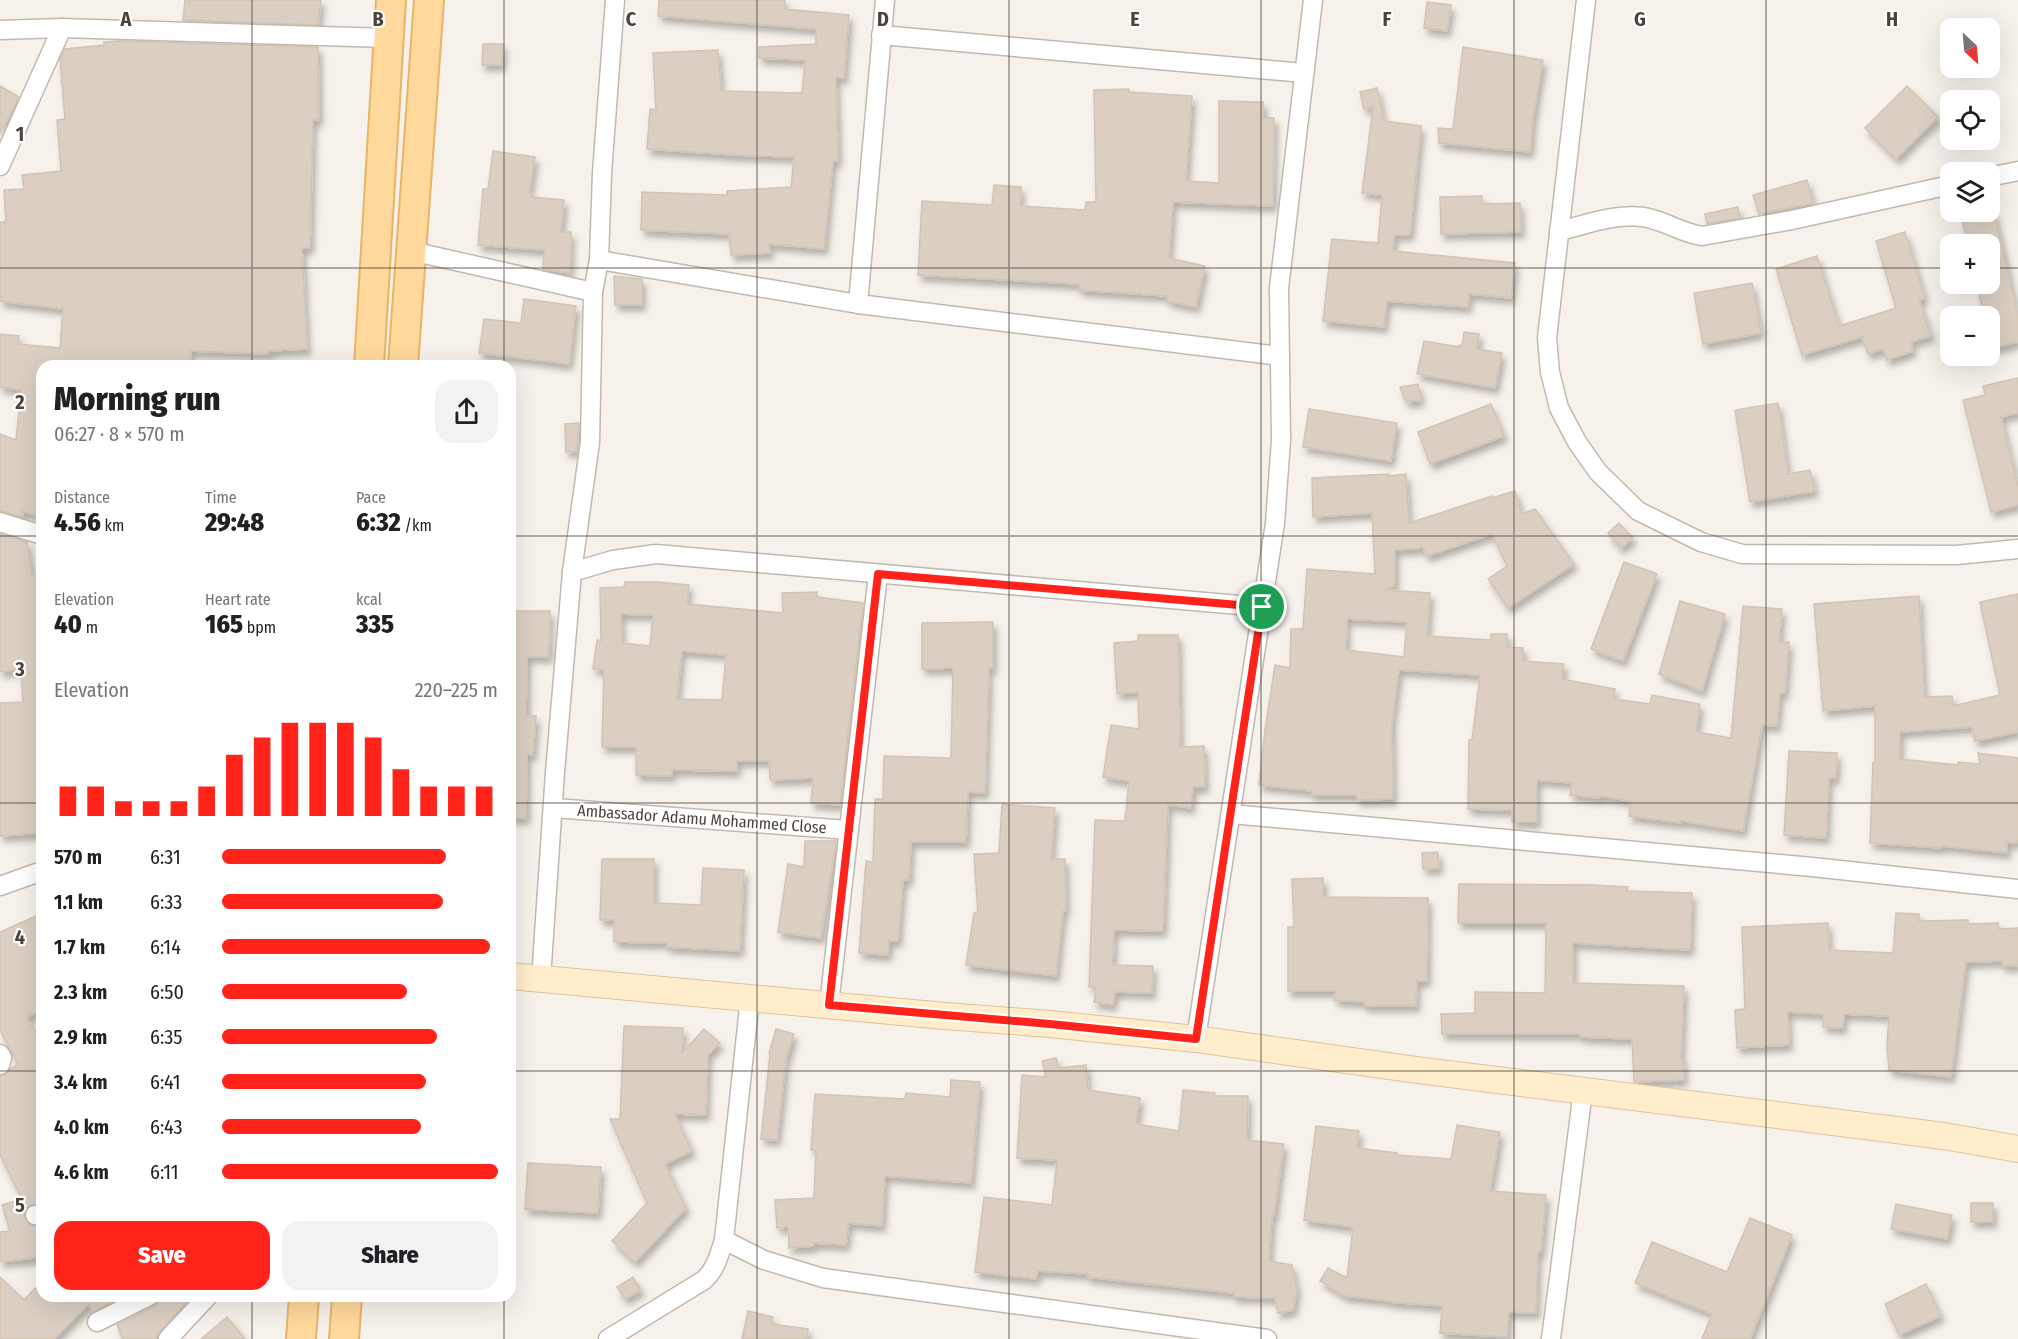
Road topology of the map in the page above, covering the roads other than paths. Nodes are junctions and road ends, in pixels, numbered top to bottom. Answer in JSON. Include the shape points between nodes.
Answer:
{"nodes":[{"id":1,"x":391,"y":0,"type":"edge"},
{"id":2,"x":429,"y":0,"type":"edge"},
{"id":3,"x":615,"y":0,"type":"edge"},
{"id":4,"x":885,"y":0,"type":"edge"},
{"id":5,"x":1313,"y":0,"type":"edge"},
{"id":6,"x":1586,"y":0,"type":"edge"},
{"id":7,"x":62,"y":28,"type":"junction"},
{"id":8,"x":0,"y":30,"type":"edge"},
{"id":9,"x":881,"y":35,"type":"junction"},
{"id":10,"x":388,"y":38,"type":"junction"},
{"id":11,"x":1304,"y":73,"type":"junction"},
{"id":12,"x":0,"y":166,"type":"edge"},
{"id":13,"x":2018,"y":171,"type":"edge"},
{"id":14,"x":2000,"y":175,"type":"edge"},
{"id":15,"x":1940,"y":187,"type":"edge"},
{"id":16,"x":1559,"y":231,"type":"junction"},
{"id":17,"x":411,"y":251,"type":"junction"},
{"id":18,"x":599,"y":260,"type":"junction"},
{"id":19,"x":593,"y":292,"type":"junction"},
{"id":20,"x":858,"y":304,"type":"junction"},
{"id":21,"x":1280,"y":356,"type":"junction"},
{"id":22,"x":369,"y":360,"type":"edge"},
{"id":23,"x":403,"y":360,"type":"edge"},
{"id":24,"x":0,"y":522,"type":"edge"},
{"id":25,"x":36,"y":533,"type":"edge"},
{"id":26,"x":2018,"y":549,"type":"edge"},
{"id":27,"x":572,"y":572,"type":"junction"},
{"id":28,"x":878,"y":574,"type":"junction"},
{"id":29,"x":1262,"y":607,"type":"junction"},
{"id":30,"x":554,"y":808,"type":"junction"},
{"id":31,"x":1231,"y":814,"type":"junction"},
{"id":32,"x":849,"y":830,"type":"junction"},
{"id":33,"x":36,"y":873,"type":"edge"},
{"id":34,"x":0,"y":886,"type":"edge"},
{"id":35,"x":2018,"y":889,"type":"edge"},
{"id":36,"x":516,"y":976,"type":"edge"},
{"id":37,"x":541,"y":978,"type":"junction"},
{"id":38,"x":750,"y":998,"type":"junction"},
{"id":39,"x":829,"y":1005,"type":"junction"},
{"id":40,"x":1196,"y":1039,"type":"junction"},
{"id":41,"x":0,"y":1054,"type":"edge"},
{"id":42,"x":0,"y":1065,"type":"edge"},
{"id":43,"x":1583,"y":1091,"type":"junction"},
{"id":44,"x":2018,"y":1149,"type":"edge"},
{"id":45,"x":724,"y":1240,"type":"junction"},
{"id":46,"x":137,"y":1302,"type":"edge"},
{"id":47,"x":202,"y":1302,"type":"edge"},
{"id":48,"x":304,"y":1302,"type":"edge"},
{"id":49,"x":347,"y":1302,"type":"edge"},
{"id":50,"x":97,"y":1322,"type":"dead end"},
{"id":51,"x":1152,"y":1331,"type":"edge"},
{"id":52,"x":168,"y":1339,"type":"edge"},
{"id":53,"x":301,"y":1339,"type":"edge"},
{"id":54,"x":345,"y":1339,"type":"edge"},
{"id":55,"x":608,"y":1339,"type":"edge"},
{"id":56,"x":1267,"y":1339,"type":"edge"},
{"id":57,"x":1551,"y":1339,"type":"edge"}],
"edges":[{"from":1,"to":10,"type":"main road"},
{"from":2,"to":17,"type":"main road"},
{"from":3,"to":18,"type":"street"},
{"from":4,"to":9,"type":"street"},
{"from":5,"to":11,"type":"street"},
{"from":6,"to":16,"type":"street"},
{"from":7,"to":8,"type":"street"},
{"from":7,"to":10,"type":"street"},
{"from":7,"to":12,"type":"street"},
{"from":9,"to":11,"type":"street"},
{"from":9,"to":20,"type":"street"},
{"from":10,"to":22,"type":"main road"},
{"from":11,"to":21,"type":"street","via":[[1278,288]]},
{"from":13,"to":14,"type":"street"},
{"from":15,"to":16,"type":"street","via":[[1701,236],[1658,220],[1626,216]]},
{"from":16,"to":26,"type":"street","via":[[1547,338],[1559,408],[1598,472],[1638,511],[1701,542],[1742,554],[1957,555]]},
{"from":17,"to":19,"type":"street"},
{"from":17,"to":23,"type":"main road"},
{"from":18,"to":19,"type":"street"},
{"from":18,"to":20,"type":"street"},
{"from":19,"to":27,"type":"street","via":[[590,442]]},
{"from":20,"to":21,"type":"street"},
{"from":21,"to":29,"type":"street","via":[[1275,523]]},
{"from":24,"to":25,"type":"street"},
{"from":27,"to":28,"type":"street","via":[[613,560],[656,554]]},
{"from":27,"to":30,"type":"street"},
{"from":28,"to":29,"type":"street"},
{"from":28,"to":32,"type":"street"},
{"from":29,"to":31,"type":"street"},
{"from":30,"to":32,"type":"street","name":"Ambassador Adamu Mohammed Close"},
{"from":30,"to":37,"type":"street"},
{"from":31,"to":35,"type":"street"},
{"from":31,"to":40,"type":"street"},
{"from":32,"to":39,"type":"street"},
{"from":33,"to":34,"type":"street"},
{"from":36,"to":37,"type":"street"},
{"from":37,"to":38,"type":"street"},
{"from":38,"to":39,"type":"street"},
{"from":38,"to":45,"type":"street"},
{"from":39,"to":40,"type":"street"},
{"from":40,"to":43,"type":"street"},
{"from":41,"to":42,"type":"street"},
{"from":43,"to":44,"type":"street","via":[[1944,1136]]},
{"from":43,"to":57,"type":"street"},
{"from":45,"to":51,"type":"street","via":[[764,1260],[823,1278]]},
{"from":45,"to":55,"type":"street","via":[[717,1262],[704,1280]]},
{"from":46,"to":50,"type":"street"},
{"from":47,"to":52,"type":"street"},
{"from":48,"to":53,"type":"main road"},
{"from":49,"to":54,"type":"main road"},
{"from":51,"to":56,"type":"street"}]}
